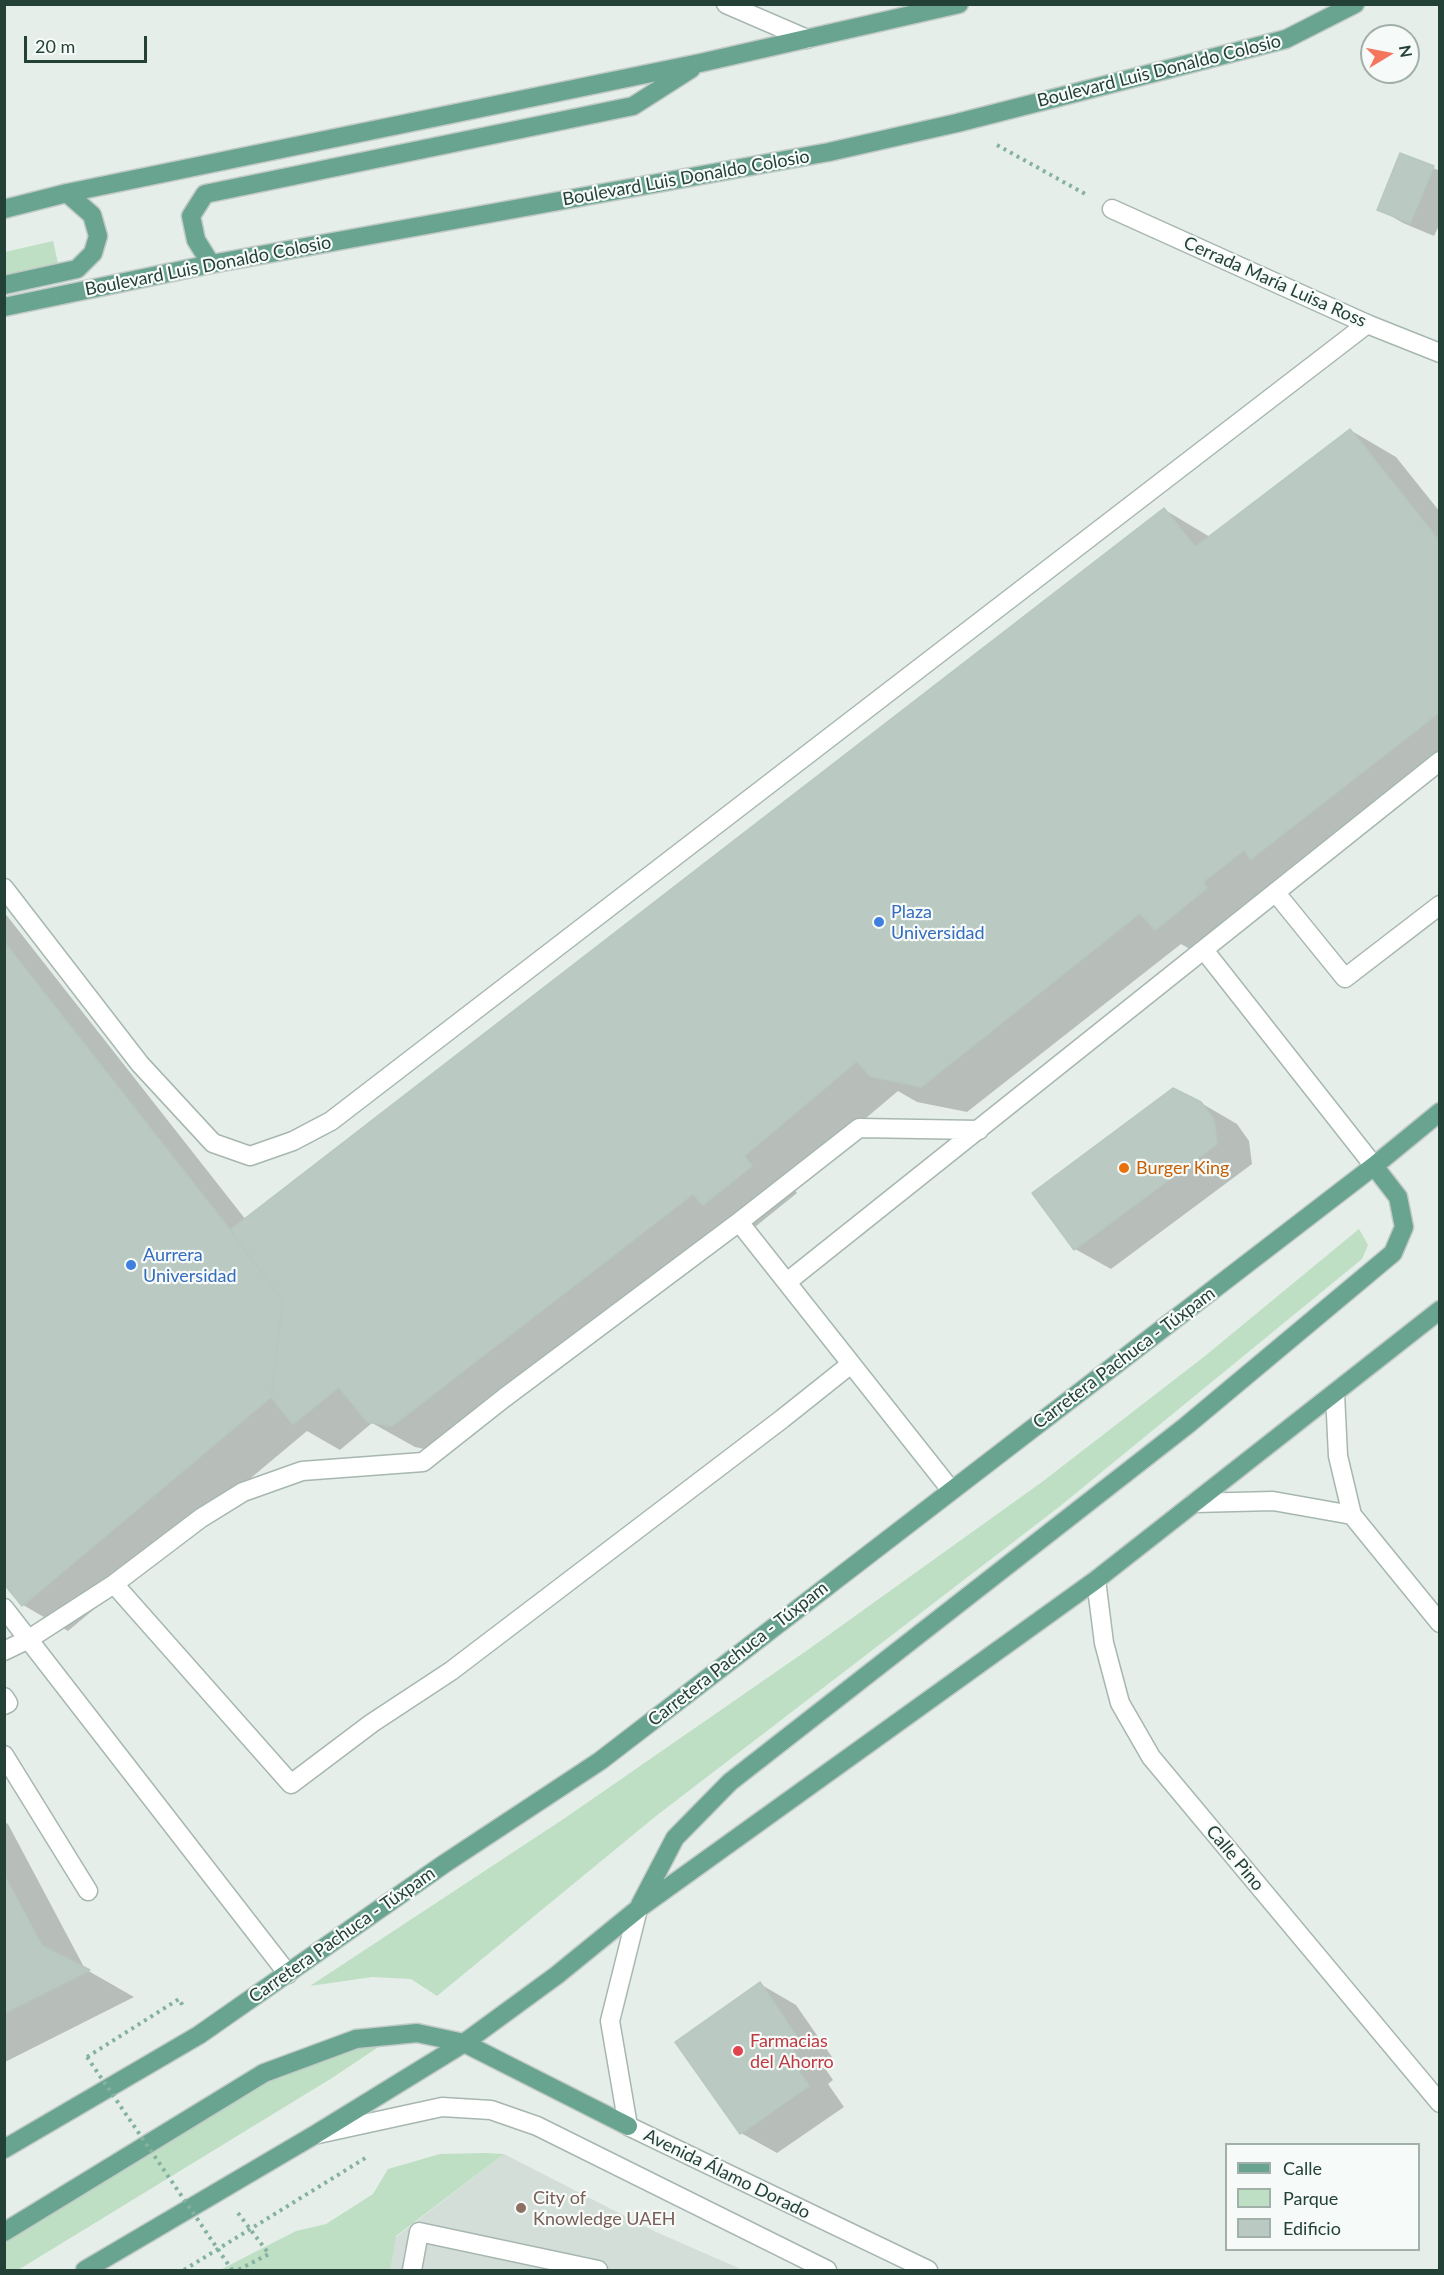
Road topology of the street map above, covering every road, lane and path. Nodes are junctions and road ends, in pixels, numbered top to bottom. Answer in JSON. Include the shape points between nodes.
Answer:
{"nodes":[{"id":1,"x":726,"y":4,"type":"edge"},
{"id":2,"x":959,"y":4,"type":"edge"},
{"id":3,"x":1355,"y":4,"type":"edge"},
{"id":4,"x":807,"y":39,"type":"junction"},
{"id":5,"x":700,"y":63,"type":"junction"},
{"id":6,"x":957,"y":123,"type":"junction"},
{"id":7,"x":67,"y":193,"type":"junction"},
{"id":8,"x":4,"y":209,"type":"edge"},
{"id":9,"x":1112,"y":209,"type":"joint"},
{"id":10,"x":211,"y":264,"type":"junction"},
{"id":11,"x":4,"y":285,"type":"edge"},
{"id":12,"x":4,"y":307,"type":"edge"},
{"id":13,"x":1367,"y":324,"type":"junction"},
{"id":14,"x":1440,"y":352,"type":"edge"},
{"id":15,"x":1440,"y":761,"type":"edge"},
{"id":16,"x":4,"y":888,"type":"edge"},
{"id":17,"x":1276,"y":893,"type":"junction"},
{"id":18,"x":1440,"y":905,"type":"edge"},
{"id":19,"x":1204,"y":951,"type":"junction"},
{"id":20,"x":1440,"y":1112,"type":"edge"},
{"id":21,"x":979,"y":1130,"type":"junction"},
{"id":22,"x":1374,"y":1166,"type":"junction"},
{"id":23,"x":739,"y":1222,"type":"junction"},
{"id":24,"x":787,"y":1282,"type":"junction"},
{"id":25,"x":1440,"y":1310,"type":"edge"},
{"id":26,"x":851,"y":1364,"type":"junction"},
{"id":27,"x":1335,"y":1394,"type":"junction"},
{"id":28,"x":951,"y":1490,"type":"junction"},
{"id":29,"x":1194,"y":1503,"type":"junction"},
{"id":30,"x":1352,"y":1515,"type":"junction"},
{"id":31,"x":1096,"y":1580,"type":"junction"},
{"id":32,"x":114,"y":1584,"type":"junction"},
{"id":33,"x":4,"y":1608,"type":"edge"},
{"id":34,"x":1440,"y":1623,"type":"edge"},
{"id":35,"x":29,"y":1639,"type":"junction"},
{"id":36,"x":4,"y":1651,"type":"edge"},
{"id":37,"x":4,"y":1697,"type":"edge"},
{"id":38,"x":4,"y":1705,"type":"edge"},
{"id":39,"x":4,"y":1755,"type":"edge"},
{"id":40,"x":88,"y":1891,"type":"dead end"},
{"id":41,"x":638,"y":1909,"type":"junction"},
{"id":42,"x":288,"y":1974,"type":"junction"},
{"id":43,"x":179,"y":1999,"type":"dead end"},
{"id":44,"x":464,"y":2043,"type":"junction"},
{"id":45,"x":1440,"y":2103,"type":"edge"},
{"id":46,"x":628,"y":2126,"type":"junction"},
{"id":47,"x":316,"y":2134,"type":"junction"},
{"id":48,"x":4,"y":2149,"type":"edge"},
{"id":49,"x":375,"y":2152,"type":"dead end"},
{"id":50,"x":221,"y":2191,"type":"junction"},
{"id":51,"x":249,"y":2228,"type":"junction"},
{"id":52,"x":4,"y":2232,"type":"edge"},
{"id":53,"x":85,"y":2271,"type":"edge"},
{"id":54,"x":184,"y":2271,"type":"edge"},
{"id":55,"x":232,"y":2271,"type":"edge"},
{"id":56,"x":238,"y":2271,"type":"edge"},
{"id":57,"x":412,"y":2271,"type":"edge"},
{"id":58,"x":598,"y":2271,"type":"edge"},
{"id":59,"x":827,"y":2271,"type":"edge"},
{"id":60,"x":928,"y":2271,"type":"edge"}],
"edges":[{"from":1,"to":4,"type":"street"},
{"from":2,"to":4,"type":"main road"},
{"from":3,"to":6,"type":"main road","name":"Boulevard Luis Donaldo Colosio","via":[[1286,39]]},
{"from":4,"to":5,"type":"main road"},
{"from":5,"to":7,"type":"main road"},
{"from":5,"to":10,"type":"main road","via":[[633,106],[205,195],[191,216],[196,240]]},
{"from":6,"to":9,"type":"path"},
{"from":6,"to":10,"type":"main road","name":"Boulevard Luis Donaldo Colosio","via":[[829,152]]},
{"from":7,"to":8,"type":"main road"},
{"from":7,"to":11,"type":"main road","via":[[92,215],[98,236],[93,253],[77,269]]},
{"from":9,"to":13,"type":"street","name":"Cerrada María Luisa Ross"},
{"from":10,"to":12,"type":"main road","name":"Boulevard Luis Donaldo Colosio"},
{"from":13,"to":14,"type":"street","name":"Cerrada María Luisa Ross"},
{"from":13,"to":16,"type":"street","via":[[331,1121],[293,1141],[250,1156],[213,1143],[140,1064]]},
{"from":15,"to":17,"type":"street"},
{"from":17,"to":18,"type":"street","via":[[1345,978]]},
{"from":17,"to":19,"type":"street"},
{"from":19,"to":21,"type":"street"},
{"from":19,"to":22,"type":"street"},
{"from":20,"to":22,"type":"main road","name":"Carretera Pachuca - Túxpam"},
{"from":21,"to":23,"type":"street","via":[[859,1128]]},
{"from":21,"to":24,"type":"street"},
{"from":22,"to":28,"type":"main road","name":"Carretera Pachuca - Túxpam"},
{"from":22,"to":41,"type":"main road","via":[[1398,1197],[1404,1227],[1393,1253],[1186,1426],[730,1782],[675,1838]]},
{"from":23,"to":24,"type":"street"},
{"from":23,"to":32,"type":"street","via":[[423,1462],[302,1471],[243,1492],[201,1518]]},
{"from":24,"to":26,"type":"street"},
{"from":25,"to":27,"type":"main road"},
{"from":26,"to":28,"type":"street"},
{"from":26,"to":32,"type":"street","via":[[451,1671],[372,1722],[291,1784]]},
{"from":27,"to":29,"type":"main road"},
{"from":27,"to":30,"type":"street","via":[[1338,1456]]},
{"from":28,"to":42,"type":"main road","name":"Carretera Pachuca - Túxpam","via":[[600,1761]]},
{"from":29,"to":30,"type":"street","via":[[1273,1501]]},
{"from":29,"to":31,"type":"main road"},
{"from":30,"to":34,"type":"street"},
{"from":31,"to":41,"type":"main road"},
{"from":31,"to":45,"type":"street","name":"Calle Pino","via":[[1104,1643],[1120,1704],[1151,1757]]},
{"from":32,"to":35,"type":"street"},
{"from":33,"to":35,"type":"street"},
{"from":35,"to":36,"type":"street"},
{"from":35,"to":42,"type":"street"},
{"from":37,"to":38,"type":"street","via":[[8,1703]]},
{"from":39,"to":40,"type":"street"},
{"from":41,"to":44,"type":"main road"},
{"from":41,"to":46,"type":"street","name":"Avenida Álamo Dorado","via":[[610,2021]]},
{"from":42,"to":48,"type":"main road","name":"Carretera Pachuca - Túxpam","via":[[200,2035]]},
{"from":43,"to":55,"type":"path","bridge":true,"via":[[87,2057]]},
{"from":44,"to":46,"type":"main road"},
{"from":44,"to":47,"type":"main road"},
{"from":44,"to":52,"type":"main road","via":[[417,2033],[356,2038],[264,2073]]},
{"from":46,"to":60,"type":"street","name":"Avenida Álamo Dorado"},
{"from":47,"to":50,"type":"main road"},
{"from":47,"to":59,"type":"street","via":[[442,2107],[490,2110],[537,2126]]},
{"from":49,"to":51,"type":"path"},
{"from":50,"to":51,"type":"path"},
{"from":50,"to":53,"type":"main road"},
{"from":51,"to":54,"type":"path"},
{"from":51,"to":56,"type":"path","via":[[269,2254]]},
{"from":57,"to":58,"type":"street","via":[[420,2232]]}]}
